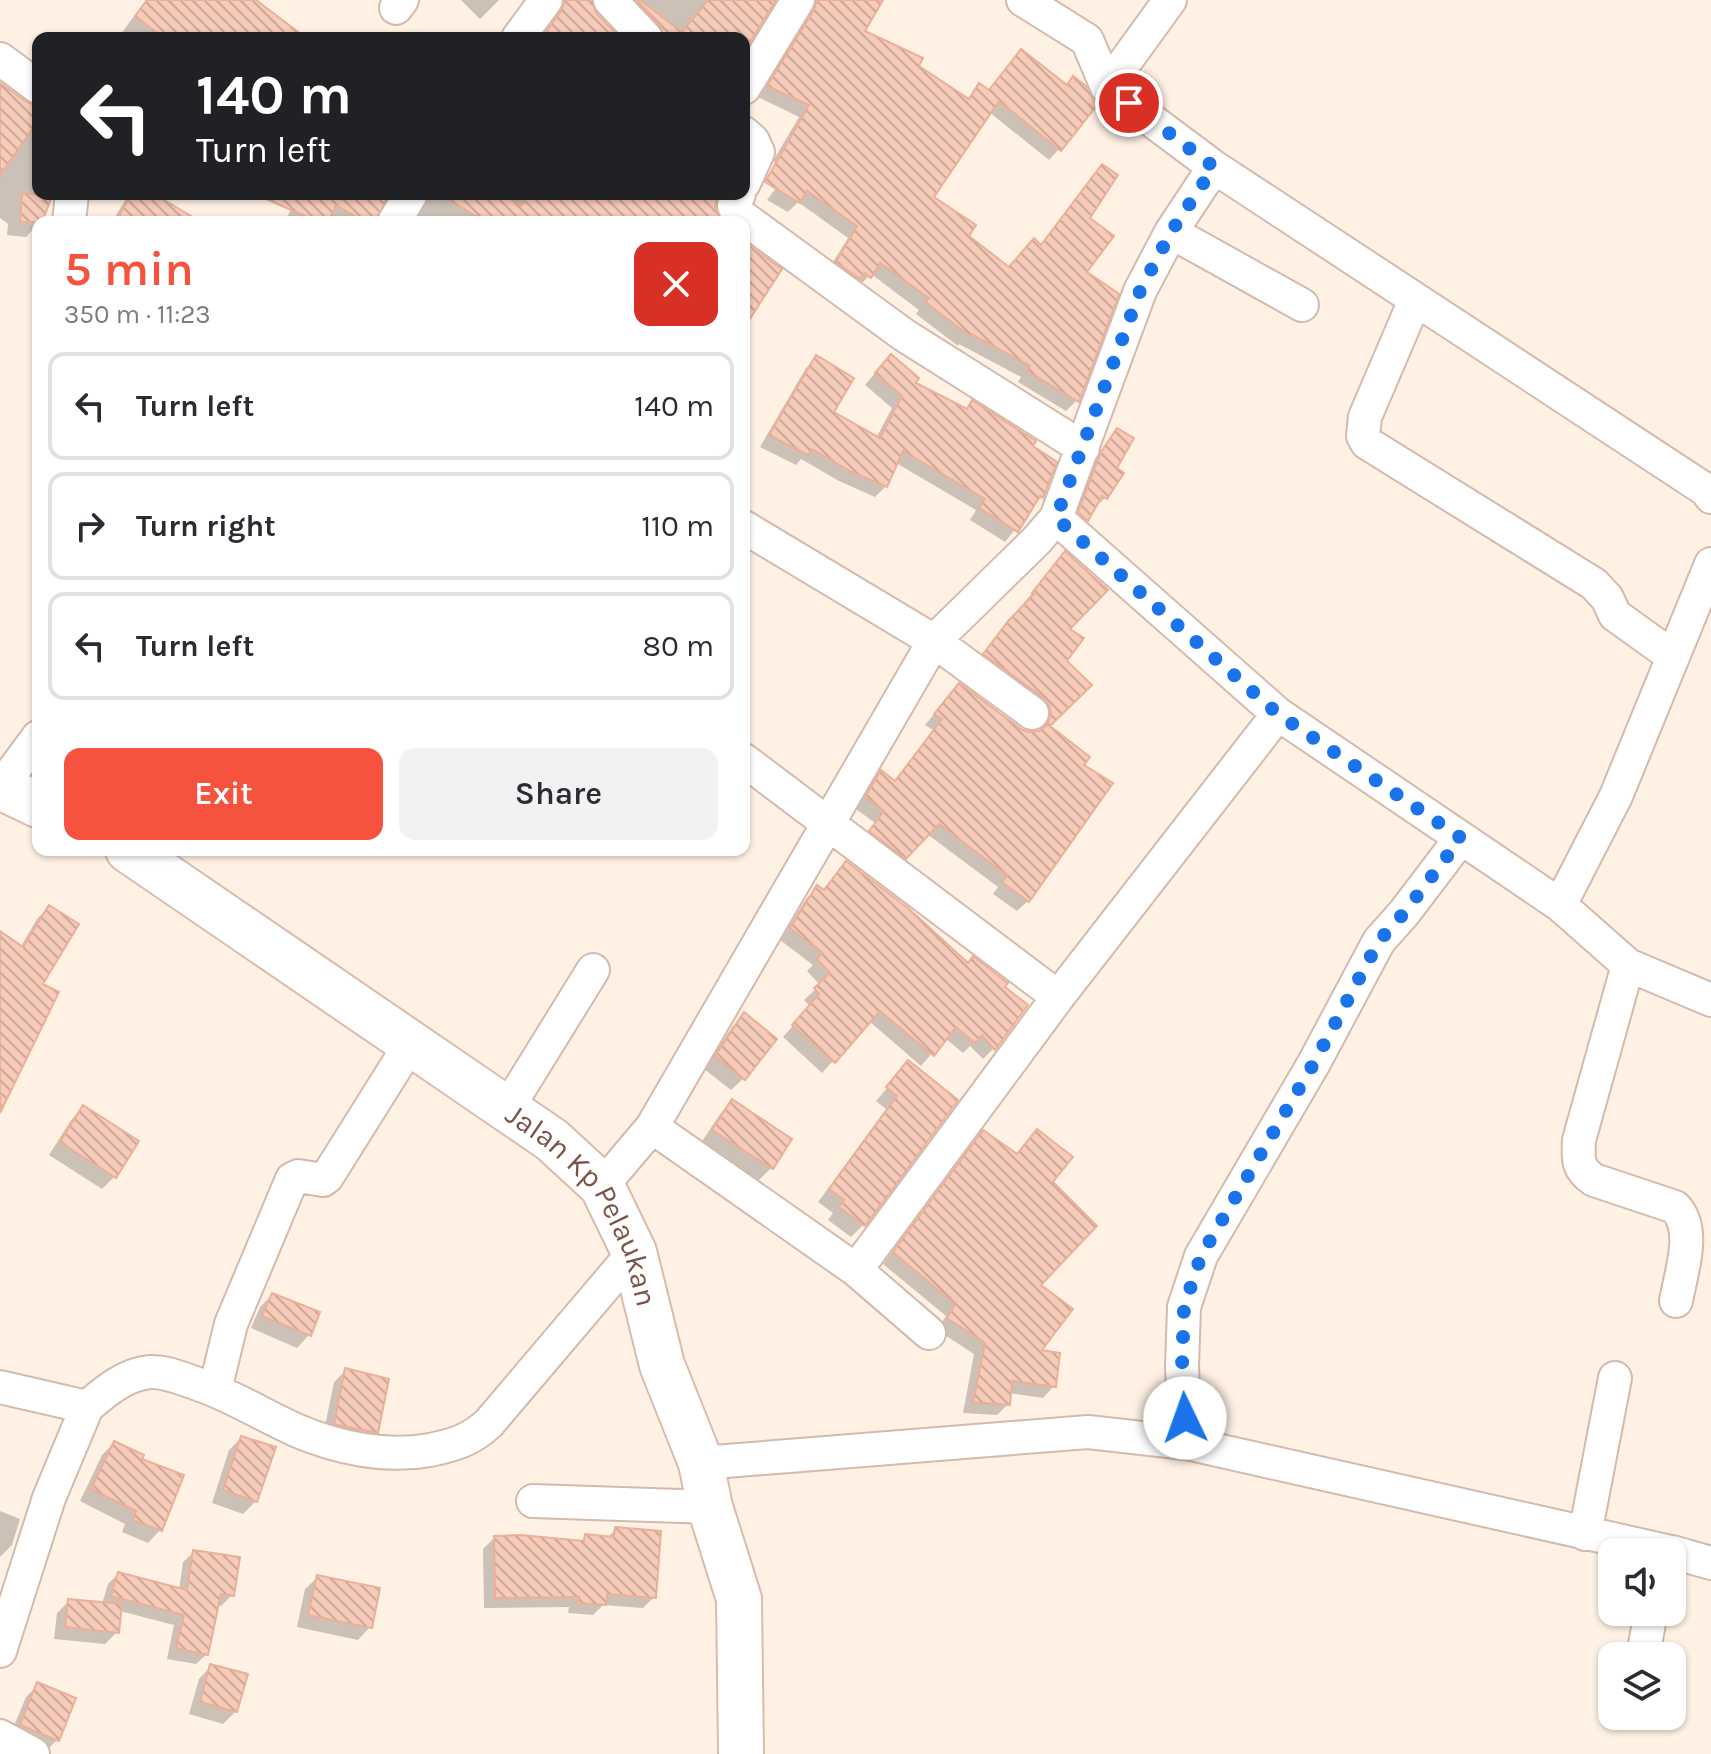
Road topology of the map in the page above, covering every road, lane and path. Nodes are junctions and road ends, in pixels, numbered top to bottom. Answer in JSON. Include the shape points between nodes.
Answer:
{"nodes":[{"id":1,"x":546,"y":0,"type":"edge"},
{"id":2,"x":610,"y":0,"type":"edge"},
{"id":3,"x":798,"y":0,"type":"edge"},
{"id":4,"x":1023,"y":0,"type":"edge"},
{"id":5,"x":1170,"y":0,"type":"edge"},
{"id":6,"x":522,"y":32,"type":"edge"},
{"id":7,"x":640,"y":32,"type":"edge"},
{"id":8,"x":0,"y":59,"type":"edge"},
{"id":9,"x":750,"y":78,"type":"edge"},
{"id":10,"x":32,"y":83,"type":"edge"},
{"id":11,"x":1107,"y":87,"type":"junction"},
{"id":12,"x":750,"y":138,"type":"edge"},
{"id":13,"x":1214,"y":167,"type":"junction"},
{"id":14,"x":750,"y":170,"type":"edge"},
{"id":15,"x":750,"y":222,"type":"edge"},
{"id":16,"x":1171,"y":232,"type":"junction"},
{"id":17,"x":1415,"y":300,"type":"junction"},
{"id":18,"x":1302,"y":305,"type":"dead end"},
{"id":19,"x":1083,"y":448,"type":"junction"},
{"id":20,"x":1709,"y":488,"type":"edge"},
{"id":21,"x":1056,"y":518,"type":"junction"},
{"id":22,"x":750,"y":531,"type":"edge"},
{"id":23,"x":1711,"y":564,"type":"edge"},
{"id":24,"x":934,"y":641,"type":"junction"},
{"id":25,"x":1672,"y":656,"type":"junction"},
{"id":26,"x":1032,"y":713,"type":"dead end"},
{"id":27,"x":1278,"y":714,"type":"junction"},
{"id":28,"x":32,"y":745,"type":"edge"},
{"id":29,"x":750,"y":764,"type":"edge"},
{"id":30,"x":0,"y":787,"type":"edge"},
{"id":31,"x":32,"y":802,"type":"edge"},
{"id":32,"x":830,"y":824,"type":"junction"},
{"id":33,"x":1461,"y":838,"type":"junction"},
{"id":34,"x":137,"y":856,"type":"edge"},
{"id":35,"x":1560,"y":905,"type":"junction"},
{"id":36,"x":1628,"y":965,"type":"junction"},
{"id":37,"x":593,"y":970,"type":"dead end"},
{"id":38,"x":1058,"y":997,"type":"junction"},
{"id":39,"x":1711,"y":1000,"type":"edge"},
{"id":40,"x":411,"y":1043,"type":"junction"},
{"id":41,"x":507,"y":1109,"type":"junction"},
{"id":42,"x":652,"y":1127,"type":"junction"},
{"id":43,"x":602,"y":1186,"type":"junction"},
{"id":44,"x":634,"y":1252,"type":"junction"},
{"id":45,"x":856,"y":1270,"type":"junction"},
{"id":46,"x":1676,"y":1301,"type":"dead end"},
{"id":47,"x":929,"y":1333,"type":"dead end"},
{"id":48,"x":1615,"y":1378,"type":"dead end"},
{"id":49,"x":0,"y":1387,"type":"edge"},
{"id":50,"x":215,"y":1390,"type":"junction"},
{"id":51,"x":87,"y":1407,"type":"junction"},
{"id":52,"x":1186,"y":1443,"type":"junction"},
{"id":53,"x":701,"y":1463,"type":"junction"},
{"id":54,"x":533,"y":1501,"type":"dead end"},
{"id":55,"x":710,"y":1507,"type":"junction"},
{"id":56,"x":1585,"y":1534,"type":"junction"},
{"id":57,"x":1604,"y":1538,"type":"edge"},
{"id":58,"x":1686,"y":1556,"type":"edge"},
{"id":59,"x":1711,"y":1563,"type":"edge"},
{"id":60,"x":0,"y":1651,"type":"edge"},
{"id":61,"x":0,"y":1736,"type":"edge"},
{"id":62,"x":33,"y":1754,"type":"edge"},
{"id":63,"x":741,"y":1754,"type":"edge"}],
"edges":[{"from":1,"to":6,"type":"street"},
{"from":2,"to":7,"type":"street"},
{"from":3,"to":9,"type":"street"},
{"from":4,"to":11,"type":"street","via":[[1087,40]]},
{"from":5,"to":11,"type":"street"},
{"from":8,"to":10,"type":"street"},
{"from":11,"to":13,"type":"street"},
{"from":12,"to":14,"type":"street","via":[[758,152]]},
{"from":13,"to":16,"type":"street"},
{"from":13,"to":17,"type":"street"},
{"from":15,"to":19,"type":"street","via":[[904,335]]},
{"from":16,"to":18,"type":"street"},
{"from":16,"to":19,"type":"street","via":[[1140,291]]},
{"from":17,"to":20,"type":"street"},
{"from":17,"to":25,"type":"street","via":[[1365,417],[1367,443],[1594,584],[1615,615]]},
{"from":19,"to":21,"type":"street"},
{"from":21,"to":24,"type":"street"},
{"from":21,"to":27,"type":"street"},
{"from":22,"to":24,"type":"street"},
{"from":23,"to":25,"type":"street"},
{"from":24,"to":26,"type":"street"},
{"from":24,"to":32,"type":"street"},
{"from":25,"to":35,"type":"street","via":[[1616,796]]},
{"from":27,"to":33,"type":"street"},
{"from":27,"to":38,"type":"street"},
{"from":28,"to":30,"type":"street"},
{"from":29,"to":32,"type":"street"},
{"from":30,"to":31,"type":"street"},
{"from":32,"to":38,"type":"street"},
{"from":32,"to":42,"type":"street"},
{"from":33,"to":35,"type":"street"},
{"from":33,"to":52,"type":"street","via":[[1379,941],[1201,1256],[1184,1307]]},
{"from":34,"to":40,"type":"street","name":"Jalan Kp Pelaukan"},
{"from":35,"to":36,"type":"street"},
{"from":36,"to":39,"type":"street"},
{"from":36,"to":46,"type":"street","via":[[1579,1140],[1578,1164],[1594,1180],[1675,1207],[1683,1216],[1687,1234]]},
{"from":37,"to":41,"type":"street"},
{"from":38,"to":45,"type":"street"},
{"from":40,"to":41,"type":"street","name":"Jalan Kp Pelaukan"},
{"from":40,"to":50,"type":"street","via":[[327,1177],[292,1179],[231,1324]]},
{"from":41,"to":43,"type":"street","name":"Jalan Kp Pelaukan","via":[[552,1140]]},
{"from":42,"to":43,"type":"street"},
{"from":42,"to":45,"type":"street"},
{"from":43,"to":44,"type":"street","name":"Jalan Kp Pelaukan"},
{"from":44,"to":50,"type":"street","via":[[489,1423],[456,1445],[412,1453],[356,1448],[300,1432]]},
{"from":44,"to":53,"type":"street","name":"Jalan Kp Pelaukan","via":[[662,1365]]},
{"from":45,"to":47,"type":"street"},
{"from":48,"to":56,"type":"street"},
{"from":49,"to":51,"type":"street"},
{"from":50,"to":51,"type":"street","via":[[149,1372],[118,1382]]},
{"from":51,"to":60,"type":"street","via":[[49,1498]]},
{"from":52,"to":53,"type":"street","via":[[1088,1432]]},
{"from":52,"to":56,"type":"street"},
{"from":53,"to":55,"type":"street","name":"Jalan Kp Pelaukan"},
{"from":54,"to":55,"type":"street"},
{"from":55,"to":63,"type":"street","name":"Jalan Kp Pelaukan","via":[[739,1599]]},
{"from":56,"to":57,"type":"street"},
{"from":58,"to":59,"type":"street"},
{"from":61,"to":62,"type":"street"}]}
